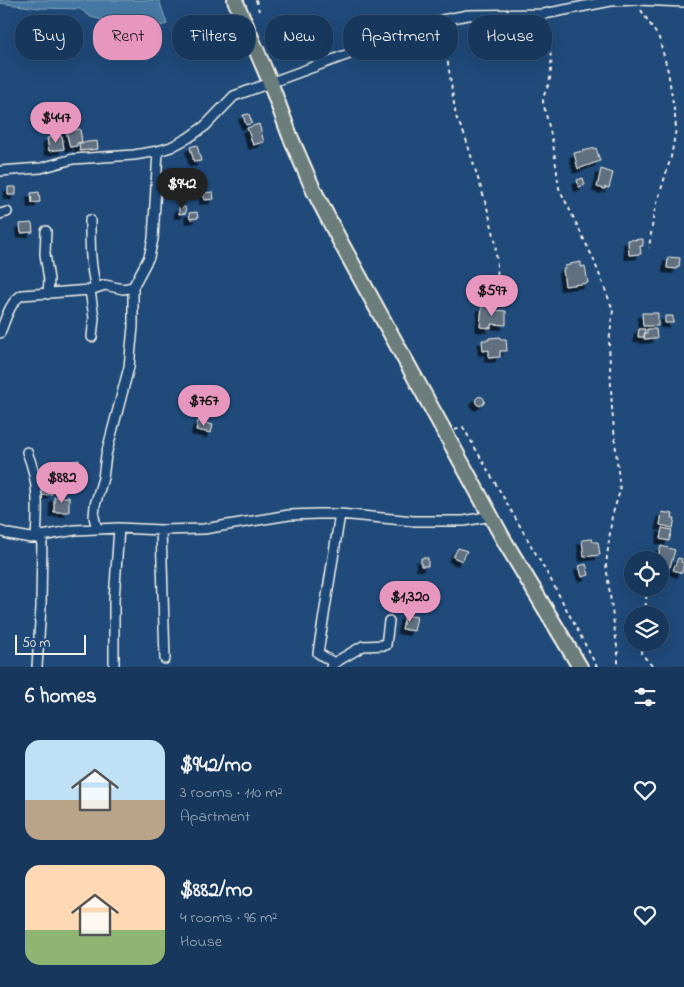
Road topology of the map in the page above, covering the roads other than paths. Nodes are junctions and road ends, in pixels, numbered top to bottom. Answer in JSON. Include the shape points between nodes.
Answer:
{"nodes":[{"id":1,"x":235,"y":0,"type":"edge"},
{"id":2,"x":630,"y":0,"type":"edge"},
{"id":3,"x":637,"y":0,"type":"edge"},
{"id":4,"x":684,"y":2,"type":"edge"},
{"id":5,"x":270,"y":82,"type":"junction"},
{"id":6,"x":158,"y":151,"type":"junction"},
{"id":7,"x":0,"y":171,"type":"edge"},
{"id":8,"x":90,"y":220,"type":"dead end"},
{"id":9,"x":46,"y":231,"type":"dead end"},
{"id":10,"x":133,"y":287,"type":"junction"},
{"id":11,"x":93,"y":289,"type":"junction"},
{"id":12,"x":48,"y":294,"type":"junction"},
{"id":13,"x":0,"y":333,"type":"edge"},
{"id":14,"x":92,"y":337,"type":"dead end"},
{"id":15,"x":27,"y":452,"type":"dead end"},
{"id":16,"x":340,"y":514,"type":"junction"},
{"id":17,"x":491,"y":516,"type":"junction"},
{"id":18,"x":119,"y":528,"type":"junction"},
{"id":19,"x":97,"y":529,"type":"junction"},
{"id":20,"x":161,"y":530,"type":"junction"},
{"id":21,"x":0,"y":532,"type":"edge"},
{"id":22,"x":39,"y":537,"type":"junction"},
{"id":23,"x":389,"y":621,"type":"dead end"},
{"id":24,"x":165,"y":659,"type":"dead end"},
{"id":25,"x":332,"y":665,"type":"edge"},
{"id":26,"x":36,"y":667,"type":"edge"},
{"id":27,"x":114,"y":667,"type":"edge"},
{"id":28,"x":580,"y":667,"type":"edge"}],
"edges":[{"from":1,"to":5,"type":"main road"},
{"from":2,"to":3,"type":"street"},
{"from":2,"to":5,"type":"street","via":[[544,14],[442,20]]},
{"from":3,"to":4,"type":"street"},
{"from":5,"to":6,"type":"street","via":[[234,96],[196,133]]},
{"from":5,"to":17,"type":"main road","via":[[314,191]]},
{"from":6,"to":7,"type":"street","via":[[73,159],[41,168]]},
{"from":6,"to":10,"type":"street","via":[[153,239],[149,258]]},
{"from":8,"to":11,"type":"street"},
{"from":9,"to":12,"type":"street"},
{"from":10,"to":11,"type":"street","via":[[123,289],[105,285]]},
{"from":10,"to":19,"type":"street","via":[[128,367],[94,505]]},
{"from":11,"to":12,"type":"street"},
{"from":11,"to":14,"type":"street"},
{"from":12,"to":13,"type":"street","via":[[18,297]]},
{"from":15,"to":22,"type":"street","via":[[36,478]]},
{"from":16,"to":17,"type":"street","via":[[414,521],[464,521]]},
{"from":16,"to":20,"type":"street","via":[[289,515],[204,529]]},
{"from":16,"to":25,"type":"street","via":[[318,653]]},
{"from":17,"to":28,"type":"main road"},
{"from":18,"to":19,"type":"street"},
{"from":18,"to":20,"type":"street"},
{"from":18,"to":27,"type":"street","via":[[114,593]]},
{"from":19,"to":22,"type":"street"},
{"from":20,"to":24,"type":"street"},
{"from":21,"to":22,"type":"street"},
{"from":22,"to":26,"type":"street","via":[[41,606]]},
{"from":23,"to":25,"type":"street","via":[[386,645],[363,646]]}]}
